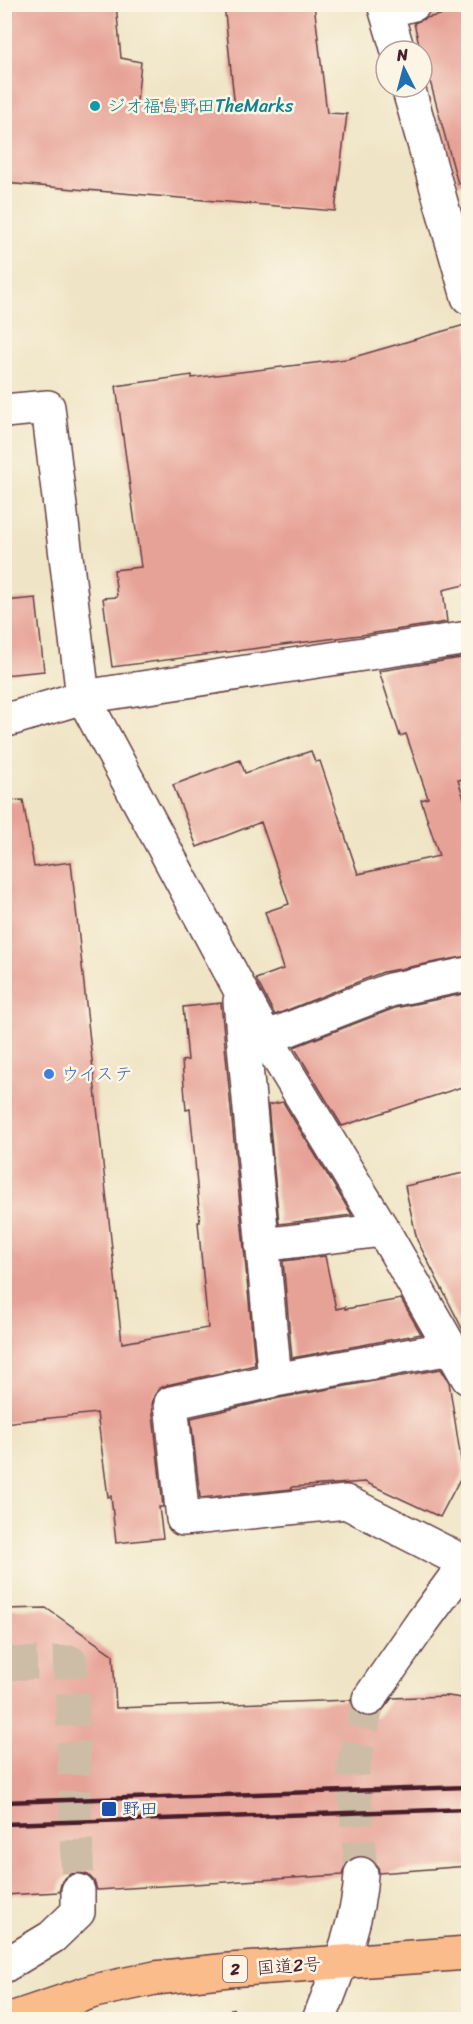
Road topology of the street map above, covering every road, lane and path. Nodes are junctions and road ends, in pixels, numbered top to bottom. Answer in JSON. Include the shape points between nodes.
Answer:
{"nodes":[{"id":1,"x":395,"y":7,"type":"edge"},
{"id":2,"x":397,"y":39,"type":"edge"},
{"id":3,"x":412,"y":99,"type":"edge"},
{"id":4,"x":461,"y":245,"type":"edge"},
{"id":5,"x":468,"y":297,"type":"edge"},
{"id":6,"x":4,"y":411,"type":"edge"},
{"id":7,"x":468,"y":638,"type":"edge"},
{"id":8,"x":83,"y":697,"type":"junction"},
{"id":9,"x":4,"y":721,"type":"edge"},
{"id":10,"x":468,"y":974,"type":"edge"},
{"id":11,"x":239,"y":990,"type":"junction"},
{"id":12,"x":266,"y":1038,"type":"junction"},
{"id":13,"x":383,"y":1230,"type":"junction"},
{"id":14,"x":262,"y":1245,"type":"junction"},
{"id":15,"x":451,"y":1348,"type":"junction"},
{"id":16,"x":468,"y":1378,"type":"edge"},
{"id":17,"x":275,"y":1380,"type":"junction"},
{"id":18,"x":467,"y":1562,"type":"edge"},
{"id":19,"x":369,"y":1699,"type":"tunnel mouth"},
{"id":20,"x":362,"y":1874,"type":"tunnel mouth"},
{"id":21,"x":78,"y":1891,"type":"tunnel mouth"},
{"id":22,"x":468,"y":1953,"type":"edge"},
{"id":23,"x":342,"y":1962,"type":"junction"},
{"id":24,"x":4,"y":1966,"type":"edge"},
{"id":25,"x":8,"y":2019,"type":"edge"},
{"id":26,"x":319,"y":2019,"type":"edge"}],
"edges":[{"from":1,"to":2,"type":"street"},
{"from":3,"to":4,"type":"street"},
{"from":4,"to":5,"type":"street"},
{"from":6,"to":8,"type":"street","via":[[48,407]]},
{"from":7,"to":8,"type":"street"},
{"from":8,"to":9,"type":"street"},
{"from":8,"to":11,"type":"street"},
{"from":10,"to":12,"type":"street","via":[[390,990]]},
{"from":11,"to":12,"type":"street"},
{"from":11,"to":14,"type":"street"},
{"from":12,"to":13,"type":"street"},
{"from":13,"to":14,"type":"street"},
{"from":13,"to":15,"type":"street"},
{"from":14,"to":17,"type":"street"},
{"from":15,"to":16,"type":"street"},
{"from":15,"to":17,"type":"street"},
{"from":17,"to":18,"type":"street","via":[[171,1403],[183,1519],[346,1502]]},
{"from":18,"to":19,"type":"street"},
{"from":20,"to":23,"type":"street"},
{"from":21,"to":24,"type":"street","via":[[78,1912],[52,1937]]},
{"from":22,"to":23,"type":"highway","name":"国道2号","number":"2"},
{"from":23,"to":25,"type":"highway","name":"国道2号","number":"2","via":[[155,1977],[94,1991]]},
{"from":23,"to":26,"type":"street"}]}
